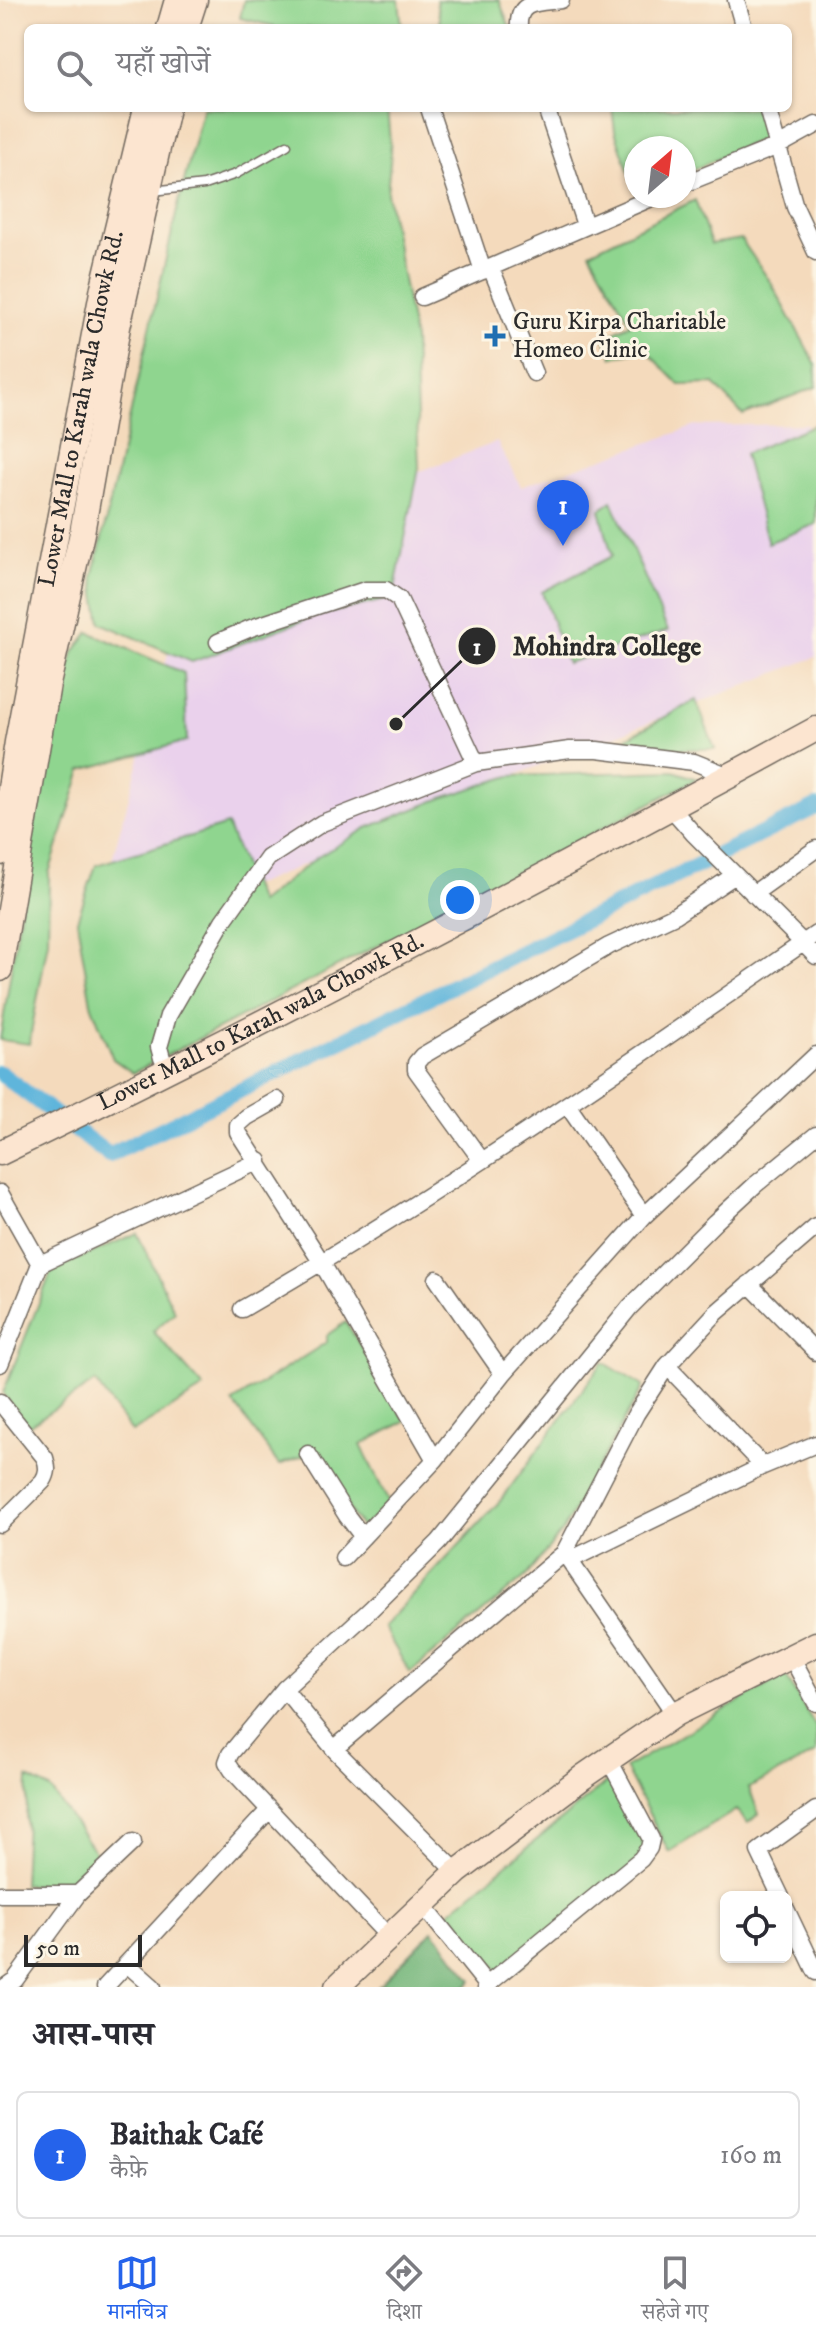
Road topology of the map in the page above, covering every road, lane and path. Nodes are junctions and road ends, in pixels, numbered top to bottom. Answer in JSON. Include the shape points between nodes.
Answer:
{"nodes":[{"id":1,"x":177,"y":0,"type":"edge"},
{"id":2,"x":195,"y":0,"type":"edge"},
{"id":3,"x":561,"y":0,"type":"edge"},
{"id":4,"x":736,"y":0,"type":"edge"},
{"id":5,"x":170,"y":24,"type":"edge"},
{"id":6,"x":187,"y":24,"type":"edge"},
{"id":7,"x":519,"y":24,"type":"edge"},
{"id":8,"x":743,"y":24,"type":"edge"},
{"id":9,"x":145,"y":112,"type":"edge"},
{"id":10,"x":166,"y":112,"type":"edge"},
{"id":11,"x":430,"y":112,"type":"edge"},
{"id":12,"x":547,"y":112,"type":"edge"},
{"id":13,"x":768,"y":112,"type":"edge"},
{"id":14,"x":816,"y":125,"type":"edge"},
{"id":15,"x":287,"y":145,"type":"dead end"},
{"id":16,"x":778,"y":146,"type":"junction"},
{"id":17,"x":696,"y":179,"type":"edge"},
{"id":18,"x":148,"y":191,"type":"junction"},
{"id":19,"x":627,"y":208,"type":"edge"},
{"id":20,"x":585,"y":225,"type":"junction"},
{"id":21,"x":126,"y":235,"type":"junction"},
{"id":22,"x":816,"y":252,"type":"edge"},
{"id":23,"x":487,"y":269,"type":"junction"},
{"id":24,"x":422,"y":297,"type":"dead end"},
{"id":25,"x":534,"y":373,"type":"dead end"},
{"id":26,"x":218,"y":642,"type":"dead end"},
{"id":27,"x":816,"y":729,"type":"edge"},
{"id":28,"x":476,"y":763,"type":"junction"},
{"id":29,"x":729,"y":776,"type":"junction"},
{"id":30,"x":671,"y":808,"type":"junction"},
{"id":31,"x":816,"y":849,"type":"edge"},
{"id":32,"x":0,"y":853,"type":"edge"},
{"id":33,"x":729,"y":868,"type":"junction"},
{"id":34,"x":753,"y":894,"type":"junction"},
{"id":35,"x":809,"y":939,"type":"edge"},
{"id":36,"x":816,"y":956,"type":"edge"},
{"id":37,"x":0,"y":969,"type":"edge"},
{"id":38,"x":816,"y":1055,"type":"edge"},
{"id":39,"x":169,"y":1070,"type":"junction"},
{"id":40,"x":277,"y":1100,"type":"dead end"},
{"id":41,"x":568,"y":1106,"type":"junction"},
{"id":42,"x":816,"y":1135,"type":"edge"},
{"id":43,"x":4,"y":1147,"type":"edge"},
{"id":44,"x":259,"y":1161,"type":"junction"},
{"id":45,"x":482,"y":1161,"type":"junction"},
{"id":46,"x":0,"y":1193,"type":"edge"},
{"id":47,"x":644,"y":1216,"type":"junction"},
{"id":48,"x":816,"y":1227,"type":"edge"},
{"id":49,"x":322,"y":1263,"type":"junction"},
{"id":50,"x":40,"y":1264,"type":"junction"},
{"id":51,"x":437,"y":1279,"type":"dead end"},
{"id":52,"x":749,"y":1284,"type":"junction"},
{"id":53,"x":242,"y":1309,"type":"dead end"},
{"id":54,"x":816,"y":1352,"type":"edge"},
{"id":55,"x":0,"y":1364,"type":"edge"},
{"id":56,"x":667,"y":1366,"type":"junction"},
{"id":57,"x":503,"y":1374,"type":"junction"},
{"id":58,"x":0,"y":1402,"type":"edge"},
{"id":59,"x":816,"y":1444,"type":"edge"},
{"id":60,"x":308,"y":1454,"type":"dead end"},
{"id":61,"x":435,"y":1460,"type":"junction"},
{"id":62,"x":763,"y":1466,"type":"junction"},
{"id":63,"x":0,"y":1524,"type":"edge"},
{"id":64,"x":363,"y":1537,"type":"junction"},
{"id":65,"x":567,"y":1557,"type":"junction"},
{"id":66,"x":343,"y":1558,"type":"dead end"},
{"id":67,"x":816,"y":1644,"type":"edge"},
{"id":68,"x":791,"y":1656,"type":"junction"},
{"id":69,"x":284,"y":1689,"type":"junction"},
{"id":70,"x":816,"y":1703,"type":"edge"},
{"id":71,"x":675,"y":1714,"type":"junction"},
{"id":72,"x":334,"y":1749,"type":"junction"},
{"id":73,"x":609,"y":1760,"type":"junction"},
{"id":74,"x":269,"y":1810,"type":"junction"},
{"id":75,"x":816,"y":1810,"type":"edge"},
{"id":76,"x":133,"y":1842,"type":"dead end"},
{"id":77,"x":457,"y":1872,"type":"junction"},
{"id":78,"x":778,"y":1891,"type":"edge"},
{"id":79,"x":0,"y":1894,"type":"edge"},
{"id":80,"x":78,"y":1894,"type":"junction"},
{"id":81,"x":423,"y":1905,"type":"junction"},
{"id":82,"x":792,"y":1922,"type":"edge"},
{"id":83,"x":389,"y":1937,"type":"junction"},
{"id":84,"x":127,"y":1964,"type":"junction"},
{"id":85,"x":816,"y":1972,"type":"edge"},
{"id":86,"x":486,"y":1986,"type":"edge"},
{"id":87,"x":5,"y":1987,"type":"edge"},
{"id":88,"x":105,"y":1987,"type":"edge"},
{"id":89,"x":153,"y":1987,"type":"edge"},
{"id":90,"x":337,"y":1987,"type":"edge"}],
"edges":[{"from":1,"to":5,"type":"main road"},
{"from":2,"to":6,"type":"main road"},
{"from":3,"to":7,"type":"street","via":[[522,7]]},
{"from":4,"to":8,"type":"street"},
{"from":9,"to":21,"type":"main road","name":"Lower Mall to Karah wala Chowk Rd."},
{"from":10,"to":18,"type":"main road"},
{"from":11,"to":23,"type":"street"},
{"from":12,"to":20,"type":"street"},
{"from":13,"to":16,"type":"street"},
{"from":14,"to":16,"type":"street"},
{"from":15,"to":18,"type":"lane","via":[[204,185]]},
{"from":16,"to":17,"type":"street"},
{"from":16,"to":22,"type":"street","via":[[795,207]]},
{"from":18,"to":21,"type":"main road"},
{"from":19,"to":20,"type":"street"},
{"from":20,"to":23,"type":"street"},
{"from":21,"to":32,"type":"main road","name":"Lower Mall to Karah wala Chowk Rd.","via":[[103,287]]},
{"from":21,"to":37,"type":"main road","via":[[118,327],[82,533],[48,684]]},
{"from":23,"to":24,"type":"street"},
{"from":23,"to":25,"type":"street"},
{"from":26,"to":28,"type":"street","via":[[365,590],[386,590],[399,599]]},
{"from":27,"to":29,"type":"main road","name":"Lower Mall to Karah wala Chowk Rd."},
{"from":28,"to":29,"type":"street","via":[[597,750],[694,762]]},
{"from":28,"to":39,"type":"street","via":[[322,823],[268,858],[223,921],[168,1016],[159,1047]]},
{"from":29,"to":30,"type":"main road","name":"Lower Mall to Karah wala Chowk Rd."},
{"from":30,"to":33,"type":"street"},
{"from":30,"to":39,"type":"main road","name":"Lower Mall to Karah wala Chowk Rd."},
{"from":31,"to":34,"type":"street"},
{"from":33,"to":34,"type":"street"},
{"from":33,"to":45,"type":"street","via":[[675,915],[609,946],[416,1063]]},
{"from":34,"to":35,"type":"street"},
{"from":35,"to":36,"type":"street"},
{"from":35,"to":41,"type":"street"},
{"from":38,"to":47,"type":"street"},
{"from":39,"to":43,"type":"main road","name":"Lower Mall to Karah wala Chowk Rd.","via":[[46,1132]]},
{"from":40,"to":44,"type":"street","via":[[237,1128]]},
{"from":41,"to":45,"type":"street"},
{"from":41,"to":47,"type":"street"},
{"from":42,"to":69,"type":"street","via":[[725,1213],[630,1307],[439,1542]]},
{"from":44,"to":49,"type":"street"},
{"from":44,"to":50,"type":"street"},
{"from":45,"to":49,"type":"street"},
{"from":46,"to":50,"type":"street"},
{"from":47,"to":57,"type":"street"},
{"from":48,"to":52,"type":"street"},
{"from":49,"to":53,"type":"street"},
{"from":49,"to":61,"type":"street"},
{"from":50,"to":55,"type":"street"},
{"from":51,"to":57,"type":"street"},
{"from":52,"to":54,"type":"street"},
{"from":52,"to":56,"type":"street"},
{"from":56,"to":62,"type":"street"},
{"from":56,"to":65,"type":"street","via":[[636,1414]]},
{"from":57,"to":61,"type":"street"},
{"from":58,"to":63,"type":"street","via":[[47,1465],[43,1481]]},
{"from":59,"to":62,"type":"street"},
{"from":60,"to":64,"type":"street"},
{"from":61,"to":64,"type":"street"},
{"from":62,"to":65,"type":"street"},
{"from":64,"to":66,"type":"street"},
{"from":65,"to":71,"type":"street"},
{"from":65,"to":72,"type":"street"},
{"from":67,"to":68,"type":"main road"},
{"from":68,"to":70,"type":"street"},
{"from":68,"to":71,"type":"main road"},
{"from":69,"to":72,"type":"street"},
{"from":69,"to":74,"type":"street","via":[[227,1762]]},
{"from":71,"to":73,"type":"main road"},
{"from":72,"to":77,"type":"street"},
{"from":73,"to":77,"type":"main road"},
{"from":73,"to":86,"type":"street","via":[[651,1839],[649,1848]]},
{"from":74,"to":83,"type":"street"},
{"from":74,"to":84,"type":"street"},
{"from":75,"to":78,"type":"street","via":[[759,1851]]},
{"from":76,"to":80,"type":"street"},
{"from":77,"to":81,"type":"main road"},
{"from":79,"to":80,"type":"street"},
{"from":80,"to":87,"type":"street"},
{"from":81,"to":83,"type":"main road"},
{"from":81,"to":86,"type":"street"},
{"from":82,"to":85,"type":"street"},
{"from":83,"to":90,"type":"main road"},
{"from":84,"to":88,"type":"street"},
{"from":84,"to":89,"type":"street"}]}
